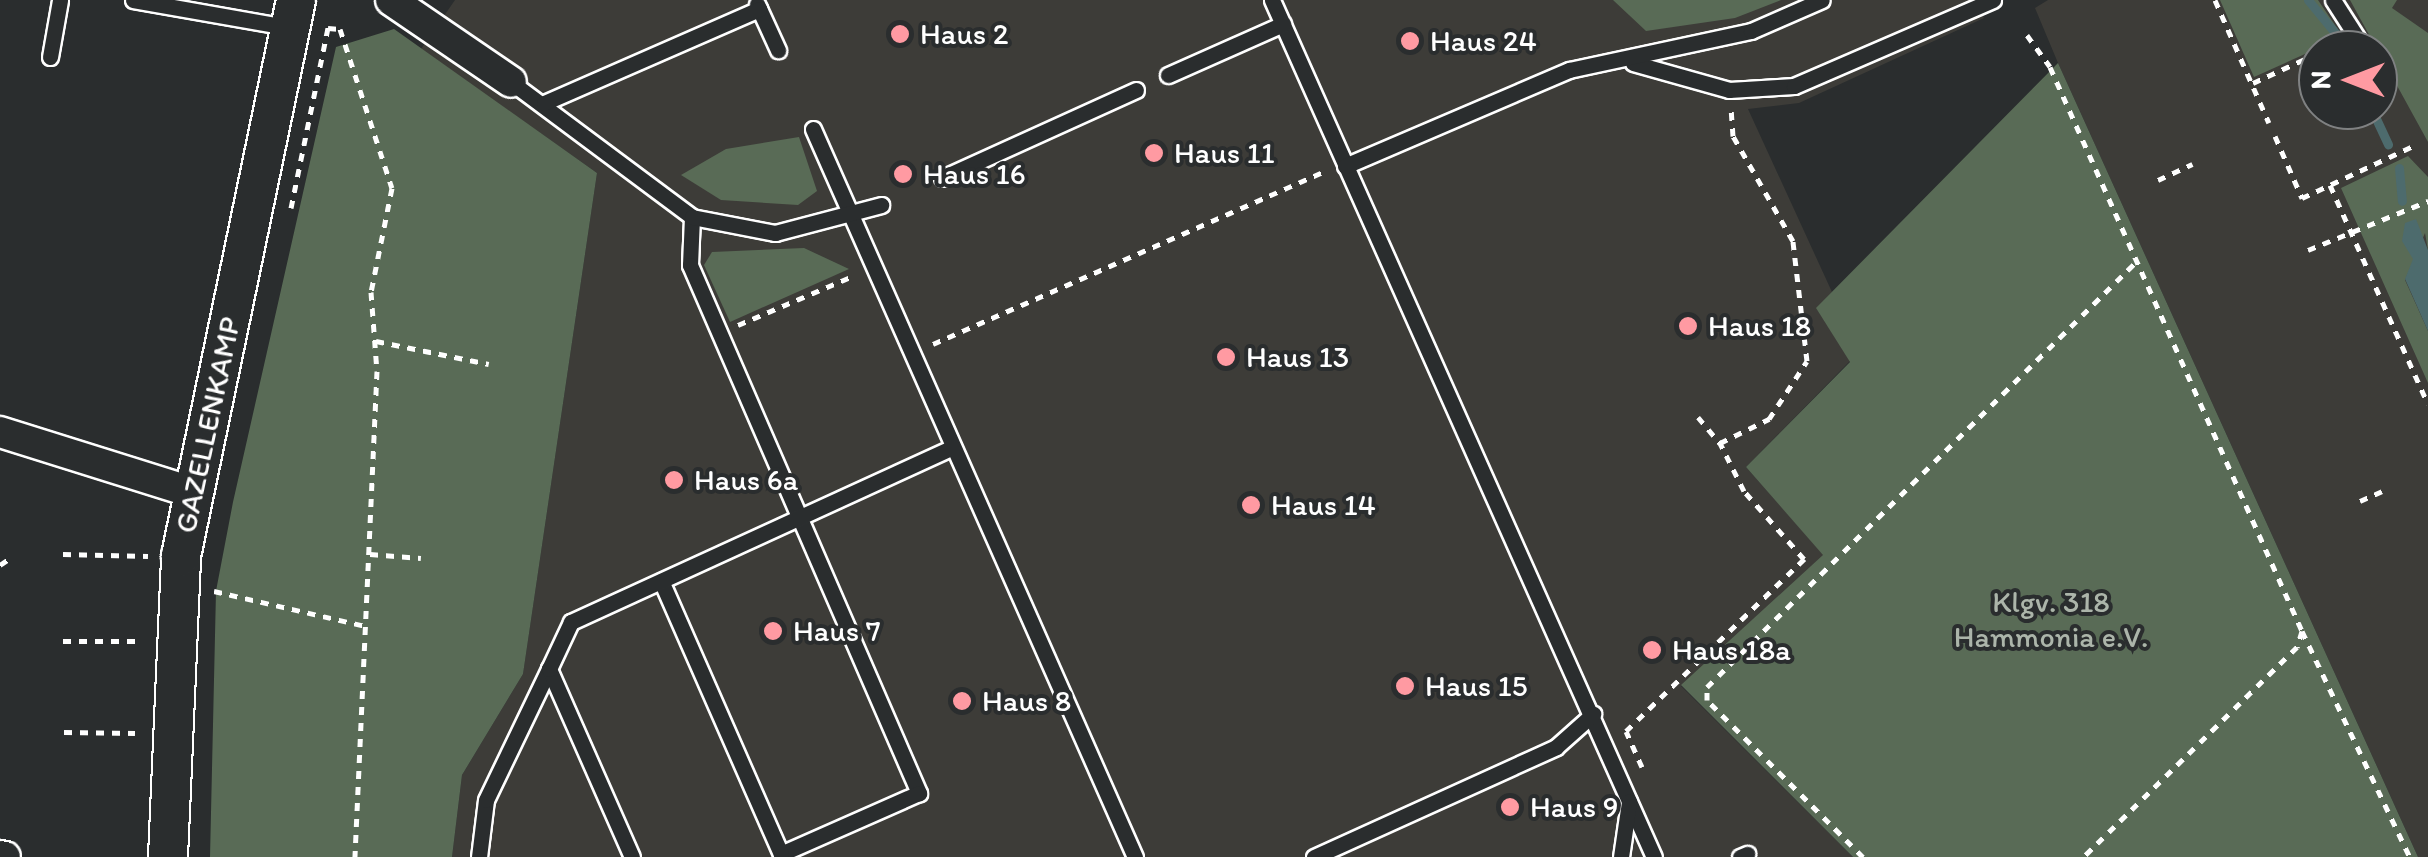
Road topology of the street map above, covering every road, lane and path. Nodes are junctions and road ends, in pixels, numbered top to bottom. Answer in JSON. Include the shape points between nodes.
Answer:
{"nodes":[{"id":1,"x":60,"y":0,"type":"edge"},
{"id":2,"x":133,"y":0,"type":"edge"},
{"id":3,"x":390,"y":0,"type":"edge"},
{"id":4,"x":1272,"y":0,"type":"edge"},
{"id":5,"x":1822,"y":0,"type":"edge"},
{"id":6,"x":1993,"y":0,"type":"edge"},
{"id":7,"x":2215,"y":0,"type":"edge"},
{"id":8,"x":2333,"y":0,"type":"edge"},
{"id":9,"x":757,"y":4,"type":"edge"},
{"id":10,"x":312,"y":18,"type":"edge"},
{"id":11,"x":1282,"y":24,"type":"junction"},
{"id":12,"x":2352,"y":30,"type":"edge"},
{"id":13,"x":2027,"y":35,"type":"dead end"},
{"id":14,"x":778,"y":50,"type":"dead end"},
{"id":15,"x":50,"y":56,"type":"dead end"},
{"id":16,"x":1619,"y":60,"type":"junction"},
{"id":17,"x":2298,"y":63,"type":"edge"},
{"id":18,"x":1168,"y":75,"type":"dead end"},
{"id":19,"x":511,"y":82,"type":"joint"},
{"id":20,"x":2252,"y":84,"type":"junction"},
{"id":21,"x":1136,"y":90,"type":"dead end"},
{"id":22,"x":1730,"y":90,"type":"junction"},
{"id":23,"x":544,"y":103,"type":"junction"},
{"id":24,"x":2269,"y":124,"type":"dead end"},
{"id":25,"x":813,"y":129,"type":"dead end"},
{"id":26,"x":2274,"y":136,"type":"dead end"},
{"id":27,"x":2415,"y":144,"type":"dead end"},
{"id":28,"x":2193,"y":164,"type":"dead end"},
{"id":29,"x":1345,"y":166,"type":"junction"},
{"id":30,"x":942,"y":178,"type":"dead end"},
{"id":31,"x":2158,"y":180,"type":"dead end"},
{"id":32,"x":2330,"y":185,"type":"junction"},
{"id":33,"x":2428,"y":201,"type":"edge"},
{"id":34,"x":881,"y":206,"type":"dead end"},
{"id":35,"x":692,"y":216,"type":"junction"},
{"id":36,"x":288,"y":217,"type":"dead end"},
{"id":37,"x":852,"y":218,"type":"junction"},
{"id":38,"x":2351,"y":232,"type":"junction"},
{"id":39,"x":2308,"y":250,"type":"dead end"},
{"id":40,"x":2138,"y":260,"type":"junction"},
{"id":41,"x":874,"y":267,"type":"junction"},
{"id":42,"x":719,"y":333,"type":"junction"},
{"id":43,"x":376,"y":340,"type":"junction"},
{"id":44,"x":912,"y":354,"type":"junction"},
{"id":45,"x":489,"y":364,"type":"dead end"},
{"id":46,"x":2428,"y":404,"type":"edge"},
{"id":47,"x":1698,"y":416,"type":"dead end"},
{"id":48,"x":0,"y":432,"type":"edge"},
{"id":49,"x":1720,"y":444,"type":"junction"},
{"id":50,"x":953,"y":447,"type":"junction"},
{"id":51,"x":2382,"y":491,"type":"dead end"},
{"id":52,"x":192,"y":492,"type":"junction"},
{"id":53,"x":2360,"y":500,"type":"dead end"},
{"id":54,"x":799,"y":518,"type":"junction"},
{"id":55,"x":63,"y":554,"type":"dead end"},
{"id":56,"x":370,"y":554,"type":"junction"},
{"id":57,"x":148,"y":556,"type":"dead end"},
{"id":58,"x":421,"y":558,"type":"dead end"},
{"id":59,"x":9,"y":559,"type":"dead end"},
{"id":60,"x":0,"y":565,"type":"edge"},
{"id":61,"x":212,"y":576,"type":"dead end"},
{"id":62,"x":661,"y":581,"type":"junction"},
{"id":63,"x":210,"y":591,"type":"junction"},
{"id":64,"x":208,"y":608,"type":"dead end"},
{"id":65,"x":366,"y":626,"type":"junction"},
{"id":66,"x":2302,"y":631,"type":"junction"},
{"id":67,"x":63,"y":641,"type":"dead end"},
{"id":68,"x":138,"y":641,"type":"dead end"},
{"id":69,"x":549,"y":669,"type":"junction"},
{"id":70,"x":1593,"y":714,"type":"junction"},
{"id":71,"x":64,"y":732,"type":"dead end"},
{"id":72,"x":135,"y":732,"type":"dead end"},
{"id":73,"x":1646,"y":776,"type":"dead end"},
{"id":74,"x":1629,"y":798,"type":"junction"},
{"id":75,"x":168,"y":857,"type":"edge"},
{"id":76,"x":354,"y":857,"type":"edge"},
{"id":77,"x":479,"y":857,"type":"edge"},
{"id":78,"x":632,"y":857,"type":"edge"},
{"id":79,"x":1134,"y":857,"type":"edge"},
{"id":80,"x":1314,"y":857,"type":"edge"},
{"id":81,"x":1620,"y":857,"type":"edge"},
{"id":82,"x":1654,"y":857,"type":"edge"},
{"id":83,"x":1863,"y":857,"type":"edge"},
{"id":84,"x":2083,"y":857,"type":"edge"},
{"id":85,"x":2410,"y":857,"type":"edge"}],
"edges":[{"from":1,"to":15,"type":"lane"},
{"from":2,"to":10,"type":"lane"},
{"from":3,"to":19,"type":"street"},
{"from":4,"to":11,"type":"lane"},
{"from":5,"to":16,"type":"lane","via":[[1751,31]]},
{"from":6,"to":22,"type":"lane","via":[[1794,86]]},
{"from":7,"to":20,"type":"path"},
{"from":8,"to":12,"type":"lane"},
{"from":9,"to":14,"type":"lane"},
{"from":9,"to":23,"type":"lane"},
{"from":10,"to":36,"type":"path"},
{"from":10,"to":43,"type":"path","via":[[340,29],[392,188],[371,292]]},
{"from":10,"to":52,"type":"street","name":"GAZELLENKAMP"},
{"from":11,"to":18,"type":"lane"},
{"from":11,"to":29,"type":"lane"},
{"from":13,"to":40,"type":"path"},
{"from":16,"to":22,"type":"lane"},
{"from":16,"to":29,"type":"lane","via":[[1569,70]]},
{"from":17,"to":20,"type":"path"},
{"from":19,"to":23,"type":"lane"},
{"from":20,"to":24,"type":"path"},
{"from":21,"to":30,"type":"lane"},
{"from":22,"to":49,"type":"path","via":[[1732,136],[1792,241],[1807,362],[1768,419]]},
{"from":23,"to":35,"type":"lane"},
{"from":25,"to":37,"type":"lane"},
{"from":26,"to":32,"type":"path","via":[[2302,198]]},
{"from":27,"to":32,"type":"path"},
{"from":28,"to":31,"type":"path"},
{"from":29,"to":44,"type":"path"},
{"from":29,"to":70,"type":"lane"},
{"from":32,"to":38,"type":"path"},
{"from":33,"to":38,"type":"path"},
{"from":34,"to":37,"type":"lane"},
{"from":35,"to":37,"type":"lane","via":[[774,233]]},
{"from":35,"to":42,"type":"lane","via":[[690,265]]},
{"from":37,"to":41,"type":"lane"},
{"from":38,"to":39,"type":"path"},
{"from":38,"to":46,"type":"path"},
{"from":40,"to":66,"type":"path"},
{"from":40,"to":83,"type":"path","via":[[1706,687],[1707,700]]},
{"from":41,"to":42,"type":"path"},
{"from":41,"to":44,"type":"lane"},
{"from":42,"to":54,"type":"lane"},
{"from":43,"to":45,"type":"path"},
{"from":43,"to":56,"type":"path"},
{"from":44,"to":50,"type":"lane"},
{"from":47,"to":49,"type":"path"},
{"from":48,"to":52,"type":"street"},
{"from":49,"to":73,"type":"path","via":[[1744,491],[1804,559],[1626,731]]},
{"from":50,"to":54,"type":"lane"},
{"from":50,"to":79,"type":"lane"},
{"from":51,"to":53,"type":"path"},
{"from":52,"to":75,"type":"street","name":"GAZELLENKAMP","via":[[173,641]]},
{"from":54,"to":62,"type":"lane"},
{"from":54,"to":62,"type":"lane","via":[[920,793],[781,854]]},
{"from":55,"to":57,"type":"path"},
{"from":56,"to":58,"type":"path"},
{"from":56,"to":65,"type":"path"},
{"from":59,"to":60,"type":"path"},
{"from":61,"to":63,"type":"path"},
{"from":62,"to":69,"type":"lane","via":[[571,622]]},
{"from":63,"to":64,"type":"path"},
{"from":63,"to":65,"type":"path"},
{"from":65,"to":76,"type":"path"},
{"from":66,"to":84,"type":"path","via":[[2298,647]]},
{"from":66,"to":85,"type":"path"},
{"from":67,"to":68,"type":"path"},
{"from":69,"to":77,"type":"lane","via":[[486,800]]},
{"from":69,"to":78,"type":"lane"},
{"from":70,"to":74,"type":"lane"},
{"from":70,"to":80,"type":"lane","via":[[1556,748]]},
{"from":71,"to":72,"type":"path"},
{"from":74,"to":81,"type":"lane"},
{"from":74,"to":82,"type":"lane"}]}
